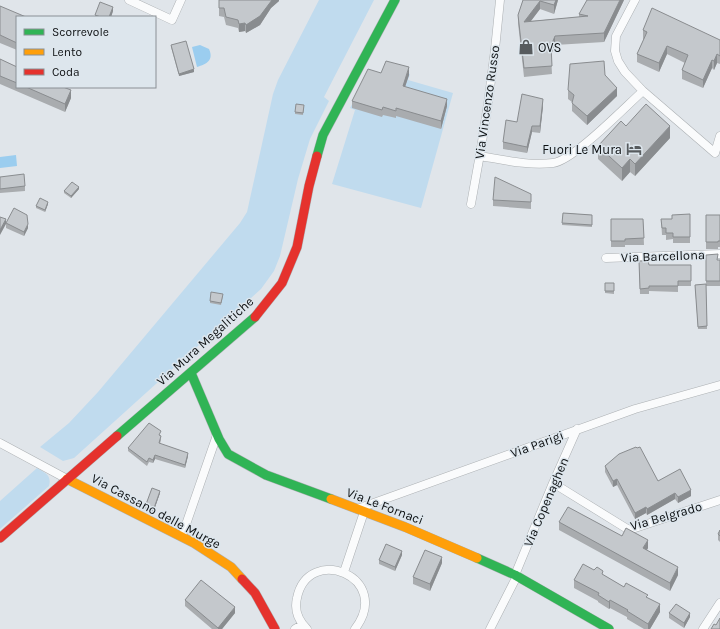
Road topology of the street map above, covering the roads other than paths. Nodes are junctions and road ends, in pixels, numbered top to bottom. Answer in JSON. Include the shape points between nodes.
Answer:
{"nodes":[{"id":1,"x":129,"y":0,"type":"edge"},
{"id":2,"x":181,"y":0,"type":"edge"},
{"id":3,"x":395,"y":0,"type":"edge"},
{"id":4,"x":500,"y":0,"type":"edge"},
{"id":5,"x":635,"y":0,"type":"edge"},
{"id":6,"x":643,"y":91,"type":"junction"},
{"id":7,"x":720,"y":136,"type":"edge"},
{"id":8,"x":480,"y":156,"type":"junction"},
{"id":9,"x":471,"y":204,"type":"dead end"},
{"id":10,"x":720,"y":254,"type":"edge"},
{"id":11,"x":606,"y":258,"type":"dead end"},
{"id":12,"x":191,"y":373,"type":"junction"},
{"id":13,"x":720,"y":385,"type":"edge"},
{"id":14,"x":577,"y":429,"type":"junction"},
{"id":15,"x":217,"y":435,"type":"junction"},
{"id":16,"x":0,"y":443,"type":"edge"},
{"id":17,"x":67,"y":479,"type":"junction"},
{"id":18,"x":553,"y":483,"type":"junction"},
{"id":19,"x":720,"y":500,"type":"edge"},
{"id":20,"x":360,"y":510,"type":"junction"},
{"id":21,"x":182,"y":536,"type":"junction"},
{"id":22,"x":0,"y":538,"type":"edge"},
{"id":23,"x":344,"y":572,"type":"junction"},
{"id":24,"x":516,"y":576,"type":"junction"},
{"id":25,"x":720,"y":603,"type":"edge"},
{"id":26,"x":304,"y":627,"type":"edge"},
{"id":27,"x":276,"y":629,"type":"edge"},
{"id":28,"x":295,"y":629,"type":"edge"},
{"id":29,"x":355,"y":629,"type":"edge"},
{"id":30,"x":490,"y":629,"type":"edge"},
{"id":31,"x":609,"y":629,"type":"edge"},
{"id":32,"x":703,"y":629,"type":"edge"}],
"edges":[{"from":1,"to":2,"type":"street","via":[[172,20]]},
{"from":3,"to":12,"type":"street","name":"Via Mura Megalitiche","via":[[323,135],[309,186],[297,247],[282,283],[255,317]]},
{"from":4,"to":8,"type":"street","name":"Via Vincenzo Russo"},
{"from":5,"to":6,"type":"street","via":[[616,36],[615,51],[625,72]]},
{"from":6,"to":7,"type":"street","via":[[715,153]]},
{"from":6,"to":8,"type":"street","via":[[576,152],[555,163],[527,164]]},
{"from":8,"to":9,"type":"street","name":"Via Vincenzo Russo"},
{"from":10,"to":11,"type":"street","name":"Via Barcellona"},
{"from":12,"to":15,"type":"street","name":"Via Le Fornaci"},
{"from":12,"to":17,"type":"street","name":"Via Mura Megalitiche"},
{"from":13,"to":14,"type":"street","name":"Via Parigi","via":[[635,409]]},
{"from":14,"to":18,"type":"street","name":"Via Copenaghen"},
{"from":14,"to":20,"type":"street","name":"Via Parigi"},
{"from":15,"to":20,"type":"street","name":"Via Le Fornaci","via":[[228,454],[266,475]]},
{"from":15,"to":21,"type":"street"},
{"from":16,"to":17,"type":"street","name":"Via Cassano delle Murge"},
{"from":17,"to":21,"type":"street","name":"Via Cassano delle Murge"},
{"from":17,"to":22,"type":"street","name":"Via Mura Megalitiche"},
{"from":18,"to":19,"type":"street","name":"Via Belgrado","via":[[629,530]]},
{"from":18,"to":24,"type":"street","name":"Via Copenaghen"},
{"from":20,"to":23,"type":"street"},
{"from":20,"to":24,"type":"street","name":"Via Le Fornaci"},
{"from":21,"to":27,"type":"street","name":"Via Cassano delle Murge","via":[[231,567],[255,592]]},
{"from":23,"to":26,"type":"street","via":[[322,570],[304,582],[298,592],[296,603],[297,614]]},
{"from":23,"to":29,"type":"street","via":[[357,582],[364,597],[365,609]]},
{"from":24,"to":30,"type":"street","name":"Via Copenaghen"},
{"from":24,"to":31,"type":"street","name":"Via Le Fornaci"},
{"from":25,"to":32,"type":"street"},
{"from":26,"to":28,"type":"street"}]}
